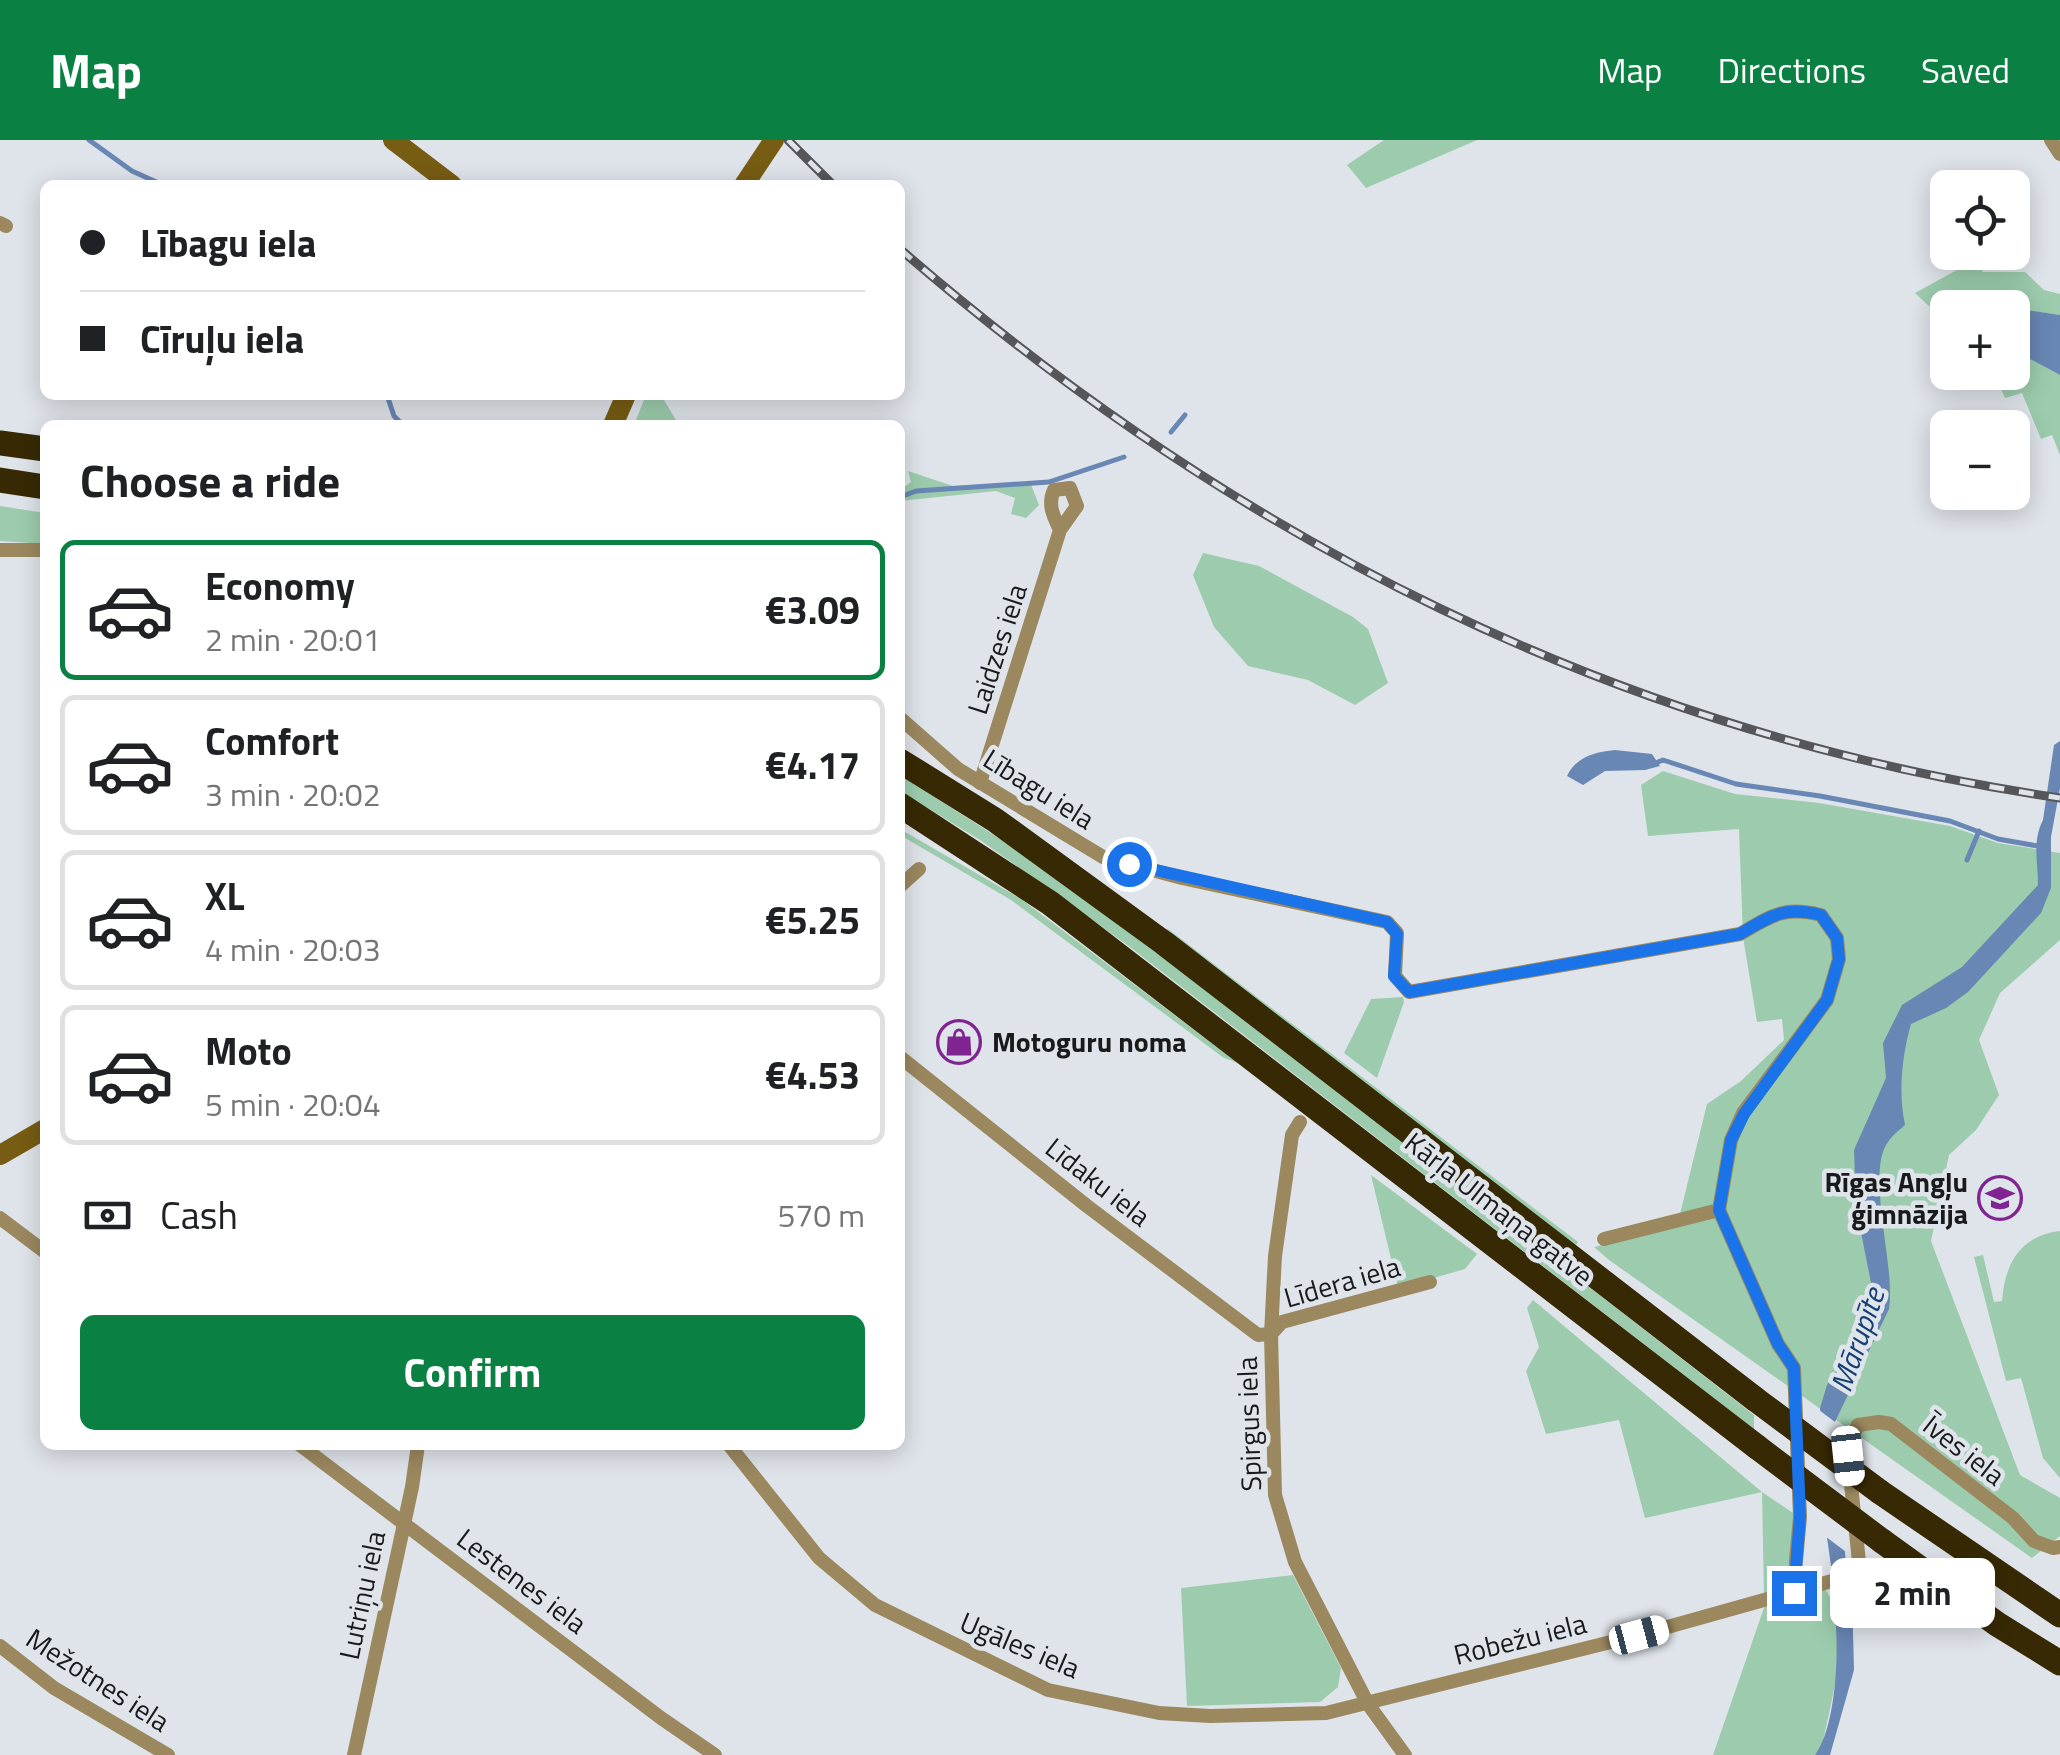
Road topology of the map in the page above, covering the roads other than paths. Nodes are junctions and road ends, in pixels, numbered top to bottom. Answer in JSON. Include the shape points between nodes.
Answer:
{"nodes":[{"id":1,"x":393,"y":140,"type":"edge"},
{"id":2,"x":774,"y":140,"type":"edge"},
{"id":3,"x":2051,"y":140,"type":"edge"},
{"id":4,"x":2060,"y":154,"type":"edge"},
{"id":5,"x":445,"y":180,"type":"edge"},
{"id":6,"x":747,"y":180,"type":"edge"},
{"id":7,"x":0,"y":443,"type":"edge"},
{"id":8,"x":40,"y":448,"type":"edge"},
{"id":9,"x":0,"y":480,"type":"edge"},
{"id":10,"x":40,"y":485,"type":"edge"},
{"id":11,"x":1060,"y":530,"type":"dead end"},
{"id":12,"x":0,"y":550,"type":"edge"},
{"id":13,"x":40,"y":550,"type":"edge"},
{"id":14,"x":905,"y":722,"type":"edge"},
{"id":15,"x":905,"y":764,"type":"edge"},
{"id":16,"x":980,"y":783,"type":"junction"},
{"id":17,"x":905,"y":808,"type":"edge"},
{"id":18,"x":919,"y":869,"type":"dead end"},
{"id":19,"x":905,"y":882,"type":"edge"},
{"id":20,"x":905,"y":1062,"type":"edge"},
{"id":21,"x":1300,"y":1122,"type":"dead end"},
{"id":22,"x":40,"y":1132,"type":"edge"},
{"id":23,"x":0,"y":1155,"type":"edge"},
{"id":24,"x":1719,"y":1210,"type":"junction"},
{"id":25,"x":0,"y":1218,"type":"edge"},
{"id":26,"x":1604,"y":1238,"type":"dead end"},
{"id":27,"x":40,"y":1248,"type":"edge"},
{"id":28,"x":1430,"y":1282,"type":"dead end"},
{"id":29,"x":1271,"y":1334,"type":"junction"},
{"id":30,"x":307,"y":1450,"type":"edge"},
{"id":31,"x":417,"y":1450,"type":"edge"},
{"id":32,"x":733,"y":1450,"type":"edge"},
{"id":33,"x":403,"y":1521,"type":"junction"},
{"id":34,"x":2060,"y":1547,"type":"edge"},
{"id":35,"x":1857,"y":1574,"type":"joint"},
{"id":36,"x":1794,"y":1593,"type":"junction"},
{"id":37,"x":2060,"y":1615,"type":"edge"},
{"id":38,"x":0,"y":1646,"type":"edge"},
{"id":39,"x":2060,"y":1662,"type":"edge"},
{"id":40,"x":1368,"y":1704,"type":"junction"},
{"id":41,"x":168,"y":1755,"type":"edge"},
{"id":42,"x":354,"y":1755,"type":"edge"},
{"id":43,"x":715,"y":1755,"type":"edge"},
{"id":44,"x":1405,"y":1755,"type":"edge"}],
"edges":[{"from":1,"to":5,"type":"street"},
{"from":2,"to":6,"type":"street"},
{"from":3,"to":4,"type":"street"},
{"from":7,"to":8,"type":"highway"},
{"from":9,"to":10,"type":"highway"},
{"from":11,"to":16,"type":"street","name":"Laidzes iela"},
{"from":12,"to":13,"type":"street"},
{"from":14,"to":16,"type":"street","name":"Lībagu iela"},
{"from":15,"to":37,"type":"highway","name":"Kārļa Ulmaņa gatve","bridge":true,"via":[[995,820],[1164,943],[1755,1399]]},
{"from":16,"to":24,"type":"street","name":"Lībagu iela","via":[[1103,857],[1387,922],[1397,934],[1394,976],[1409,992],[1740,934],[1796,909],[1821,915],[1837,938],[1839,959],[1827,1000],[1744,1114],[1731,1140]]},
{"from":17,"to":39,"type":"highway","name":"Kārļa Ulmaņa gatve","bridge":true,"via":[[1050,903],[1757,1448],[1996,1624]]},
{"from":18,"to":19,"type":"street"},
{"from":20,"to":29,"type":"street","name":"Līdaku iela","via":[[1242,1324],[1258,1335]]},
{"from":21,"to":29,"type":"street","name":"Spirgus iela","via":[[1284,1187]]},
{"from":22,"to":23,"type":"street"},
{"from":24,"to":26,"type":"street"},
{"from":24,"to":36,"type":"street","via":[[1794,1368],[1800,1517]]},
{"from":25,"to":27,"type":"street"},
{"from":28,"to":29,"type":"street","name":"Līdera iela","via":[[1282,1322]]},
{"from":29,"to":40,"type":"street","name":"Spirgus iela","via":[[1274,1495],[1284,1535]]},
{"from":30,"to":33,"type":"street","name":"Lestenes iela"},
{"from":31,"to":33,"type":"street","name":"Lutriņu iela"},
{"from":32,"to":40,"type":"street","name":"Ugāles iela","via":[[819,1558],[875,1605],[1048,1690],[1159,1713],[1210,1716],[1326,1713]]},
{"from":33,"to":42,"type":"street","name":"Lutriņu iela"},
{"from":33,"to":43,"type":"street","name":"Lestenes iela"},
{"from":34,"to":35,"type":"street","name":"Īves iela","via":[[2034,1541],[2013,1518],[1879,1422],[1858,1425],[1850,1440]]},
{"from":35,"to":36,"type":"street","name":"Robežu iela"},
{"from":36,"to":40,"type":"street","name":"Robežu iela"},
{"from":38,"to":41,"type":"street","name":"Mežotnes iela","via":[[54,1688]]},
{"from":40,"to":44,"type":"street","name":"Spirgus iela"}]}
